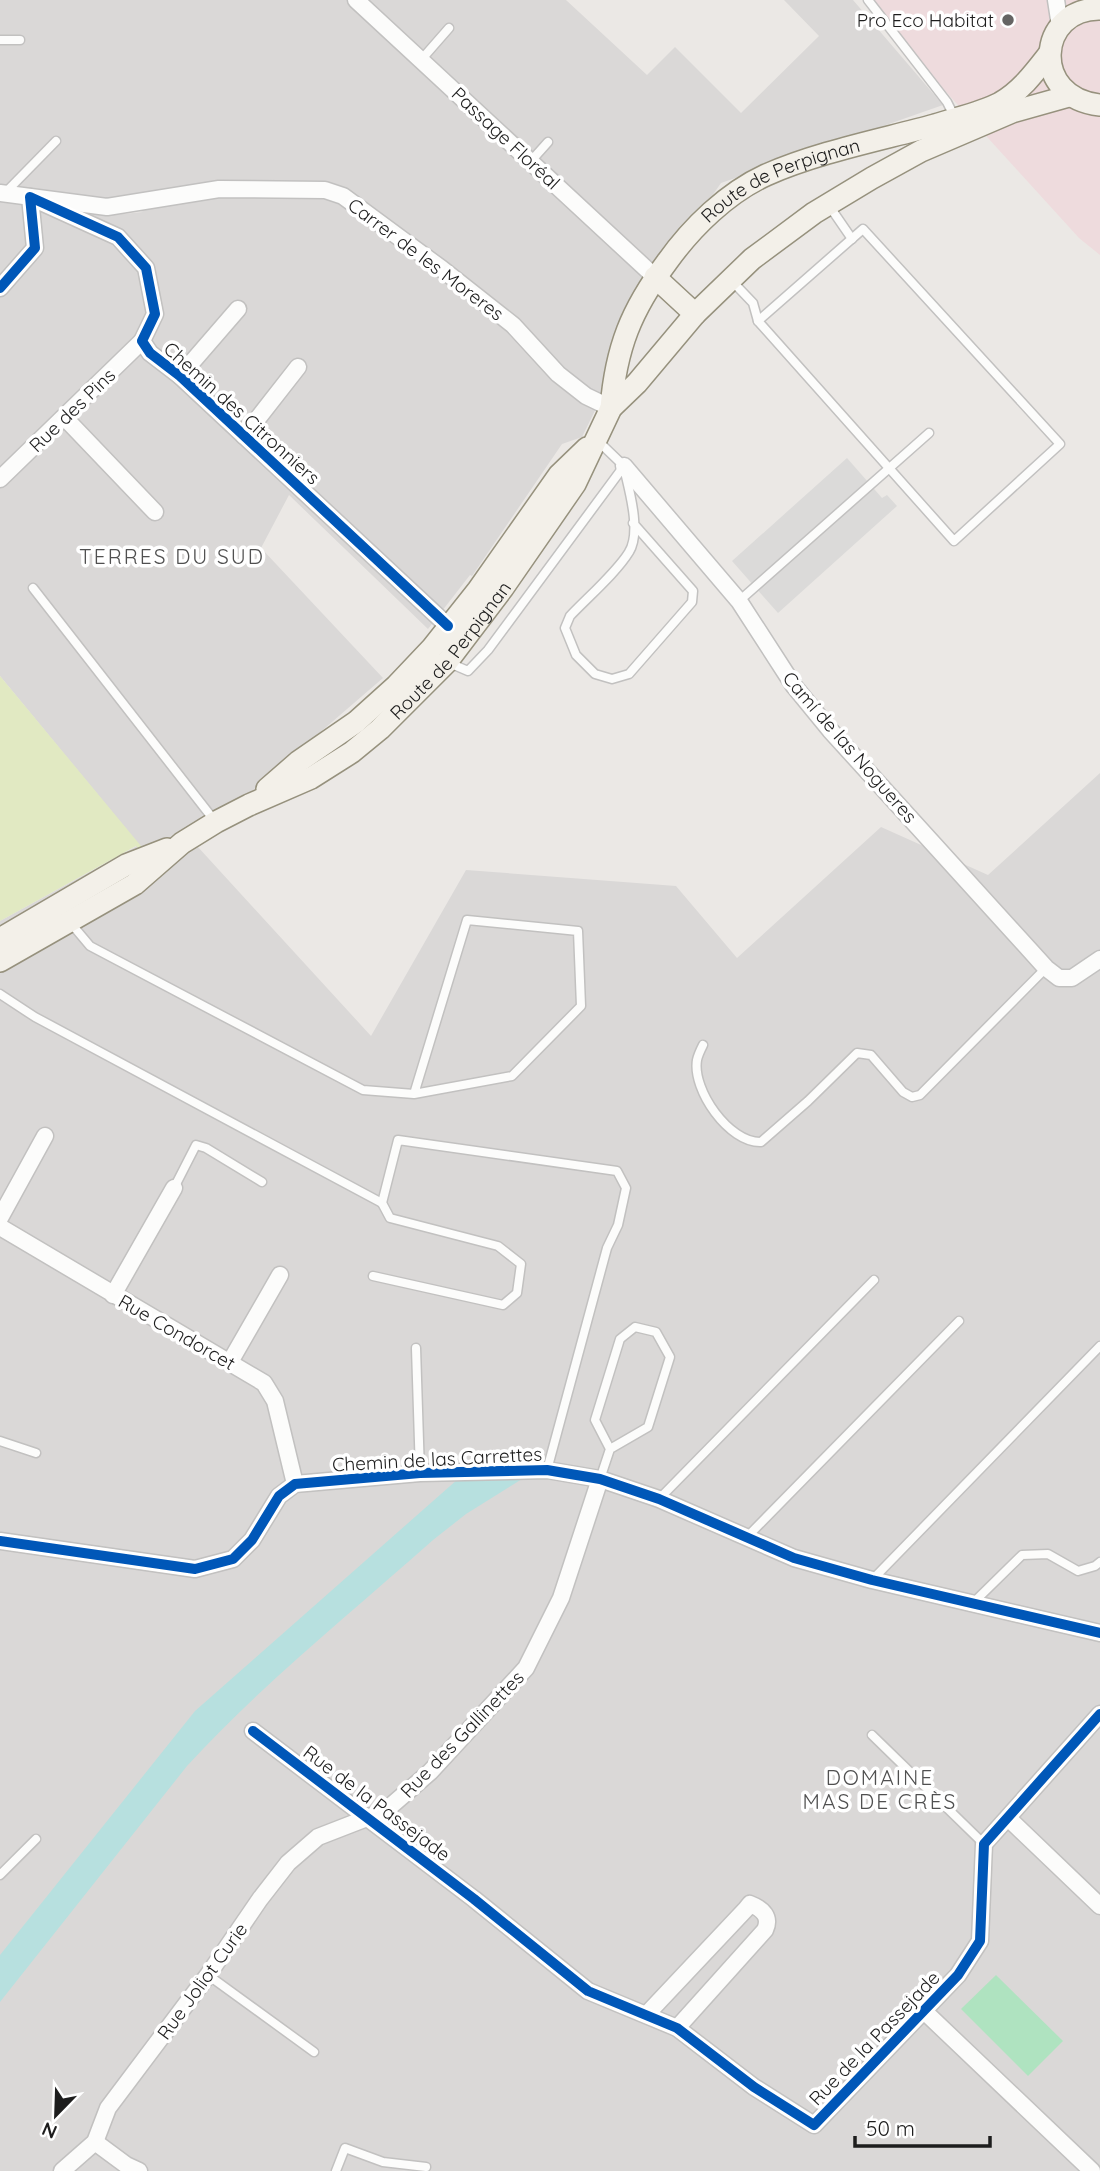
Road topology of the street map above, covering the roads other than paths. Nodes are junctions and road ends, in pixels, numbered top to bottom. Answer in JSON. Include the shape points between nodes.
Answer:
{"nodes":[{"id":1,"x":356,"y":0,"type":"edge"},
{"id":2,"x":868,"y":0,"type":"edge"},
{"id":3,"x":1056,"y":0,"type":"edge"},
{"id":4,"x":1095,"y":0,"type":"edge"},
{"id":5,"x":1100,"y":6,"type":"edge"},
{"id":6,"x":1060,"y":26,"type":"junction"},
{"id":7,"x":449,"y":28,"type":"dead end"},
{"id":8,"x":0,"y":40,"type":"edge"},
{"id":9,"x":20,"y":40,"type":"dead end"},
{"id":10,"x":1049,"y":54,"type":"junction"},
{"id":11,"x":421,"y":60,"type":"junction"},
{"id":12,"x":1069,"y":96,"type":"junction"},
{"id":13,"x":1100,"y":105,"type":"edge"},
{"id":14,"x":957,"y":127,"type":"junction"},
{"id":15,"x":56,"y":141,"type":"dead end"},
{"id":16,"x":548,"y":142,"type":"dead end"},
{"id":17,"x":531,"y":161,"type":"junction"},
{"id":18,"x":2,"y":193,"type":"edge"},
{"id":19,"x":30,"y":197,"type":"junction"},
{"id":20,"x":828,"y":205,"type":"junction"},
{"id":21,"x":852,"y":239,"type":"junction"},
{"id":22,"x":655,"y":277,"type":"junction"},
{"id":23,"x":731,"y":280,"type":"junction"},
{"id":24,"x":0,"y":288,"type":"edge"},
{"id":25,"x":238,"y":309,"type":"dead end"},
{"id":26,"x":695,"y":314,"type":"junction"},
{"id":27,"x":758,"y":321,"type":"junction"},
{"id":28,"x":142,"y":341,"type":"junction"},
{"id":29,"x":298,"y":367,"type":"dead end"},
{"id":30,"x":180,"y":376,"type":"junction"},
{"id":31,"x":611,"y":408,"type":"junction"},
{"id":32,"x":65,"y":418,"type":"junction"},
{"id":33,"x":929,"y":433,"type":"dead end"},
{"id":34,"x":244,"y":436,"type":"junction"},
{"id":35,"x":596,"y":439,"type":"junction"},
{"id":36,"x":624,"y":466,"type":"junction"},
{"id":37,"x":888,"y":469,"type":"junction"},
{"id":38,"x":0,"y":480,"type":"edge"},
{"id":39,"x":155,"y":512,"type":"dead end"},
{"id":40,"x":633,"y":523,"type":"junction"},
{"id":41,"x":33,"y":588,"type":"dead end"},
{"id":42,"x":739,"y":601,"type":"junction"},
{"id":43,"x":448,"y":626,"type":"junction"},
{"id":44,"x":447,"y":662,"type":"junction"},
{"id":45,"x":249,"y":805,"type":"junction"},
{"id":46,"x":216,"y":822,"type":"junction"},
{"id":47,"x":65,"y":911,"type":"junction"},
{"id":48,"x":0,"y":939,"type":"edge"},
{"id":49,"x":1100,"y":959,"type":"edge"},
{"id":50,"x":0,"y":961,"type":"edge"},
{"id":51,"x":1046,"y":968,"type":"junction"},
{"id":52,"x":0,"y":994,"type":"edge"},
{"id":53,"x":703,"y":1045,"type":"dead end"},
{"id":54,"x":414,"y":1094,"type":"junction"},
{"id":55,"x":45,"y":1136,"type":"dead end"},
{"id":56,"x":262,"y":1182,"type":"dead end"},
{"id":57,"x":174,"y":1188,"type":"joint"},
{"id":58,"x":382,"y":1203,"type":"junction"},
{"id":59,"x":0,"y":1218,"type":"edge"},
{"id":60,"x":0,"y":1227,"type":"edge"},
{"id":61,"x":280,"y":1275,"type":"dead end"},
{"id":62,"x":373,"y":1276,"type":"dead end"},
{"id":63,"x":874,"y":1280,"type":"dead end"},
{"id":64,"x":113,"y":1295,"type":"junction"},
{"id":65,"x":959,"y":1321,"type":"dead end"},
{"id":66,"x":1100,"y":1346,"type":"edge"},
{"id":67,"x":416,"y":1348,"type":"dead end"},
{"id":68,"x":230,"y":1362,"type":"junction"},
{"id":69,"x":0,"y":1441,"type":"edge"},
{"id":70,"x":610,"y":1448,"type":"junction"},
{"id":71,"x":36,"y":1453,"type":"dead end"},
{"id":72,"x":547,"y":1470,"type":"junction"},
{"id":73,"x":420,"y":1473,"type":"junction"},
{"id":74,"x":600,"y":1479,"type":"junction"},
{"id":75,"x":295,"y":1484,"type":"junction"},
{"id":76,"x":659,"y":1499,"type":"junction"},
{"id":77,"x":746,"y":1538,"type":"junction"},
{"id":78,"x":0,"y":1541,"type":"edge"},
{"id":79,"x":1100,"y":1562,"type":"edge"},
{"id":80,"x":872,"y":1580,"type":"junction"},
{"id":81,"x":973,"y":1602,"type":"junction"},
{"id":82,"x":1100,"y":1633,"type":"edge"},
{"id":83,"x":1100,"y":1714,"type":"edge"},
{"id":84,"x":253,"y":1731,"type":"dead end"},
{"id":85,"x":872,"y":1735,"type":"dead end"},
{"id":86,"x":368,"y":1818,"type":"junction"},
{"id":87,"x":1007,"y":1818,"type":"junction"},
{"id":88,"x":36,"y":1839,"type":"dead end"},
{"id":89,"x":984,"y":1844,"type":"junction"},
{"id":90,"x":0,"y":1875,"type":"edge"},
{"id":91,"x":1100,"y":1906,"type":"edge"},
{"id":92,"x":208,"y":1975,"type":"junction"},
{"id":93,"x":924,"y":2011,"type":"junction"},
{"id":94,"x":647,"y":2014,"type":"junction"},
{"id":95,"x":677,"y":2028,"type":"junction"},
{"id":96,"x":314,"y":2052,"type":"dead end"},
{"id":97,"x":95,"y":2142,"type":"junction"},
{"id":98,"x":426,"y":2166,"type":"dead end"},
{"id":99,"x":1083,"y":2168,"type":"edge"},
{"id":100,"x":62,"y":2171,"type":"edge"},
{"id":101,"x":139,"y":2171,"type":"edge"},
{"id":102,"x":336,"y":2171,"type":"edge"}],
"edges":[{"from":1,"to":11,"type":"street","name":"Passage Floréal"},
{"from":2,"to":14,"type":"lane","via":[[947,102]]},
{"from":3,"to":6,"type":"street"},
{"from":4,"to":5,"type":"street"},
{"from":5,"to":6,"type":"main road","via":[[1073,15]]},
{"from":6,"to":10,"type":"main road","name":"Route de Perpignan"},
{"from":7,"to":11,"type":"lane"},
{"from":8,"to":9,"type":"lane"},
{"from":10,"to":12,"type":"main road","via":[[1051,70]]},
{"from":10,"to":14,"type":"main road","name":"Route de Perpignan","via":[[1022,87]]},
{"from":11,"to":17,"type":"street","name":"Passage Floréal"},
{"from":12,"to":13,"type":"main road"},
{"from":12,"to":14,"type":"main road","name":"Route de Perpignan"},
{"from":14,"to":20,"type":"main road","name":"Route de Perpignan"},
{"from":14,"to":22,"type":"main road","name":"Route de Perpignan","via":[[814,159],[765,176],[696,226]]},
{"from":15,"to":18,"type":"lane"},
{"from":16,"to":17,"type":"lane"},
{"from":17,"to":22,"type":"street","name":"Passage Floréal"},
{"from":18,"to":19,"type":"street","name":"Carrer de les Moreres"},
{"from":19,"to":24,"type":"street","via":[[35,248]]},
{"from":19,"to":28,"type":"street","name":"Chemin des Citronniers","via":[[118,237],[146,268],[155,314]]},
{"from":19,"to":31,"type":"street","name":"Carrer de les Moreres","via":[[107,207],[219,189],[325,190],[343,196],[513,325],[586,396]]},
{"from":20,"to":21,"type":"lane"},
{"from":20,"to":23,"type":"main road","name":"Route de Perpignan","via":[[752,259]]},
{"from":21,"to":27,"type":"lane"},
{"from":21,"to":37,"type":"lane","via":[[863,229],[1060,444],[954,541]]},
{"from":22,"to":26,"type":"main road"},
{"from":22,"to":31,"type":"main road","name":"Route de Perpignan","via":[[621,344]]},
{"from":23,"to":26,"type":"main road","name":"Route de Perpignan"},
{"from":23,"to":27,"type":"lane","via":[[753,303]]},
{"from":25,"to":30,"type":"street"},
{"from":26,"to":31,"type":"main road","name":"Route de Perpignan"},
{"from":27,"to":37,"type":"lane"},
{"from":28,"to":30,"type":"street","name":"Chemin des Citronniers","via":[[149,353]]},
{"from":28,"to":32,"type":"street","name":"Rue des Pins"},
{"from":29,"to":34,"type":"street"},
{"from":30,"to":34,"type":"street","name":"Chemin des Citronniers"},
{"from":31,"to":35,"type":"main road","name":"Route de Perpignan"},
{"from":32,"to":38,"type":"street","name":"Rue des Pins"},
{"from":32,"to":39,"type":"street"},
{"from":33,"to":37,"type":"lane"},
{"from":34,"to":43,"type":"street","name":"Chemin des Citronniers"},
{"from":35,"to":36,"type":"lane","name":"Camí de las Nogueres"},
{"from":35,"to":43,"type":"main road","name":"Route de Perpignan","via":[[559,475]]},
{"from":35,"to":44,"type":"main road","name":"Route de Perpignan","via":[[575,484]]},
{"from":36,"to":40,"type":"lane"},
{"from":36,"to":42,"type":"street","name":"Camí de las Nogueres"},
{"from":36,"to":44,"type":"lane","via":[[488,650],[468,671]]},
{"from":37,"to":42,"type":"lane"},
{"from":40,"to":40,"type":"lane","via":[[630,551],[570,616],[565,628],[576,655],[595,674],[612,679],[629,674],[692,602],[693,591]]},
{"from":41,"to":46,"type":"lane"},
{"from":42,"to":51,"type":"street","name":"Camí de las Nogueres","via":[[794,687]]},
{"from":43,"to":45,"type":"main road","name":"Route de Perpignan","via":[[396,686],[356,722],[298,762]]},
{"from":44,"to":45,"type":"main road","name":"Route de Perpignan","via":[[352,752],[311,778]]},
{"from":45,"to":46,"type":"main road","name":"Route de Perpignan"},
{"from":46,"to":47,"type":"main road","name":"Route de Perpignan","via":[[182,843],[126,865]]},
{"from":47,"to":48,"type":"main road","name":"Route de Perpignan"},
{"from":47,"to":50,"type":"main road","name":"Route de Perpignan"},
{"from":47,"to":54,"type":"lane","via":[[90,946],[363,1090]]},
{"from":49,"to":51,"type":"street","via":[[1072,978],[1059,978]]},
{"from":51,"to":53,"type":"lane","via":[[920,1095],[903,1092],[871,1055],[857,1053],[761,1142],[736,1135],[711,1104],[698,1072]]},
{"from":52,"to":58,"type":"lane"},
{"from":54,"to":54,"type":"lane","via":[[512,1076],[582,1006],[578,931],[467,919]]},
{"from":55,"to":59,"type":"street"},
{"from":56,"to":57,"type":"lane","via":[[196,1145]]},
{"from":57,"to":64,"type":"street"},
{"from":58,"to":62,"type":"lane","via":[[390,1218],[498,1246],[521,1264],[517,1293],[503,1305]]},
{"from":58,"to":72,"type":"lane","via":[[398,1140],[617,1171],[626,1188],[618,1225],[607,1248]]},
{"from":60,"to":64,"type":"street","name":"Rue Condorcet"},
{"from":61,"to":68,"type":"street"},
{"from":63,"to":76,"type":"lane"},
{"from":64,"to":68,"type":"street","name":"Rue Condorcet"},
{"from":65,"to":77,"type":"lane"},
{"from":66,"to":80,"type":"lane"},
{"from":67,"to":73,"type":"lane"},
{"from":68,"to":75,"type":"street","name":"Rue Condorcet","via":[[264,1383],[275,1401]]},
{"from":69,"to":71,"type":"lane"},
{"from":70,"to":70,"type":"lane","via":[[648,1427],[670,1357],[656,1332],[635,1327],[620,1339],[595,1420]]},
{"from":70,"to":74,"type":"lane"},
{"from":72,"to":73,"type":"street","name":"Chemin de las Carrettes"},
{"from":72,"to":74,"type":"street","name":"Chemin de las Carrettes"},
{"from":73,"to":75,"type":"street","name":"Chemin de las Carrettes"},
{"from":74,"to":76,"type":"street","name":"Chemin de las Carrettes"},
{"from":74,"to":86,"type":"street","name":"Rue des Gallinettes","via":[[561,1598],[526,1668],[430,1772],[386,1811]]},
{"from":75,"to":78,"type":"street","via":[[279,1496],[252,1540],[233,1559],[195,1569]]},
{"from":76,"to":77,"type":"street","name":"Chemin de las Carrettes"},
{"from":77,"to":80,"type":"street","name":"Chemin de las Carrettes","via":[[794,1558]]},
{"from":79,"to":81,"type":"lane","via":[[1078,1571],[1048,1554],[1022,1555]]},
{"from":80,"to":81,"type":"street","name":"Chemin de las Carrettes"},
{"from":81,"to":82,"type":"street","name":"Chemin de las Carrettes"},
{"from":83,"to":87,"type":"street"},
{"from":84,"to":86,"type":"street","name":"Rue de la Passejade"},
{"from":85,"to":89,"type":"lane"},
{"from":86,"to":92,"type":"street","name":"Rue Joliot Curie","via":[[318,1837],[288,1863]]},
{"from":86,"to":94,"type":"street","name":"Rue de la Passejade","via":[[588,1991]]},
{"from":87,"to":89,"type":"street"},
{"from":87,"to":91,"type":"street"},
{"from":88,"to":90,"type":"lane"},
{"from":89,"to":93,"type":"street","name":"Rue de la Passejade","via":[[980,1941],[958,1975]]},
{"from":92,"to":96,"type":"lane"},
{"from":92,"to":97,"type":"street","name":"Rue Joliot Curie","via":[[108,2108]]},
{"from":93,"to":95,"type":"street","name":"Rue de la Passejade","via":[[814,2125],[754,2087]]},
{"from":93,"to":99,"type":"street"},
{"from":94,"to":95,"type":"street","name":"Rue de la Passejade"},
{"from":94,"to":95,"type":"street","via":[[750,1905],[758,1907],[767,1916],[765,1930]]},
{"from":97,"to":100,"type":"street","name":"Rue Joliot Curie"},
{"from":97,"to":101,"type":"street"},
{"from":98,"to":102,"type":"lane","via":[[383,2162],[345,2148]]}]}
